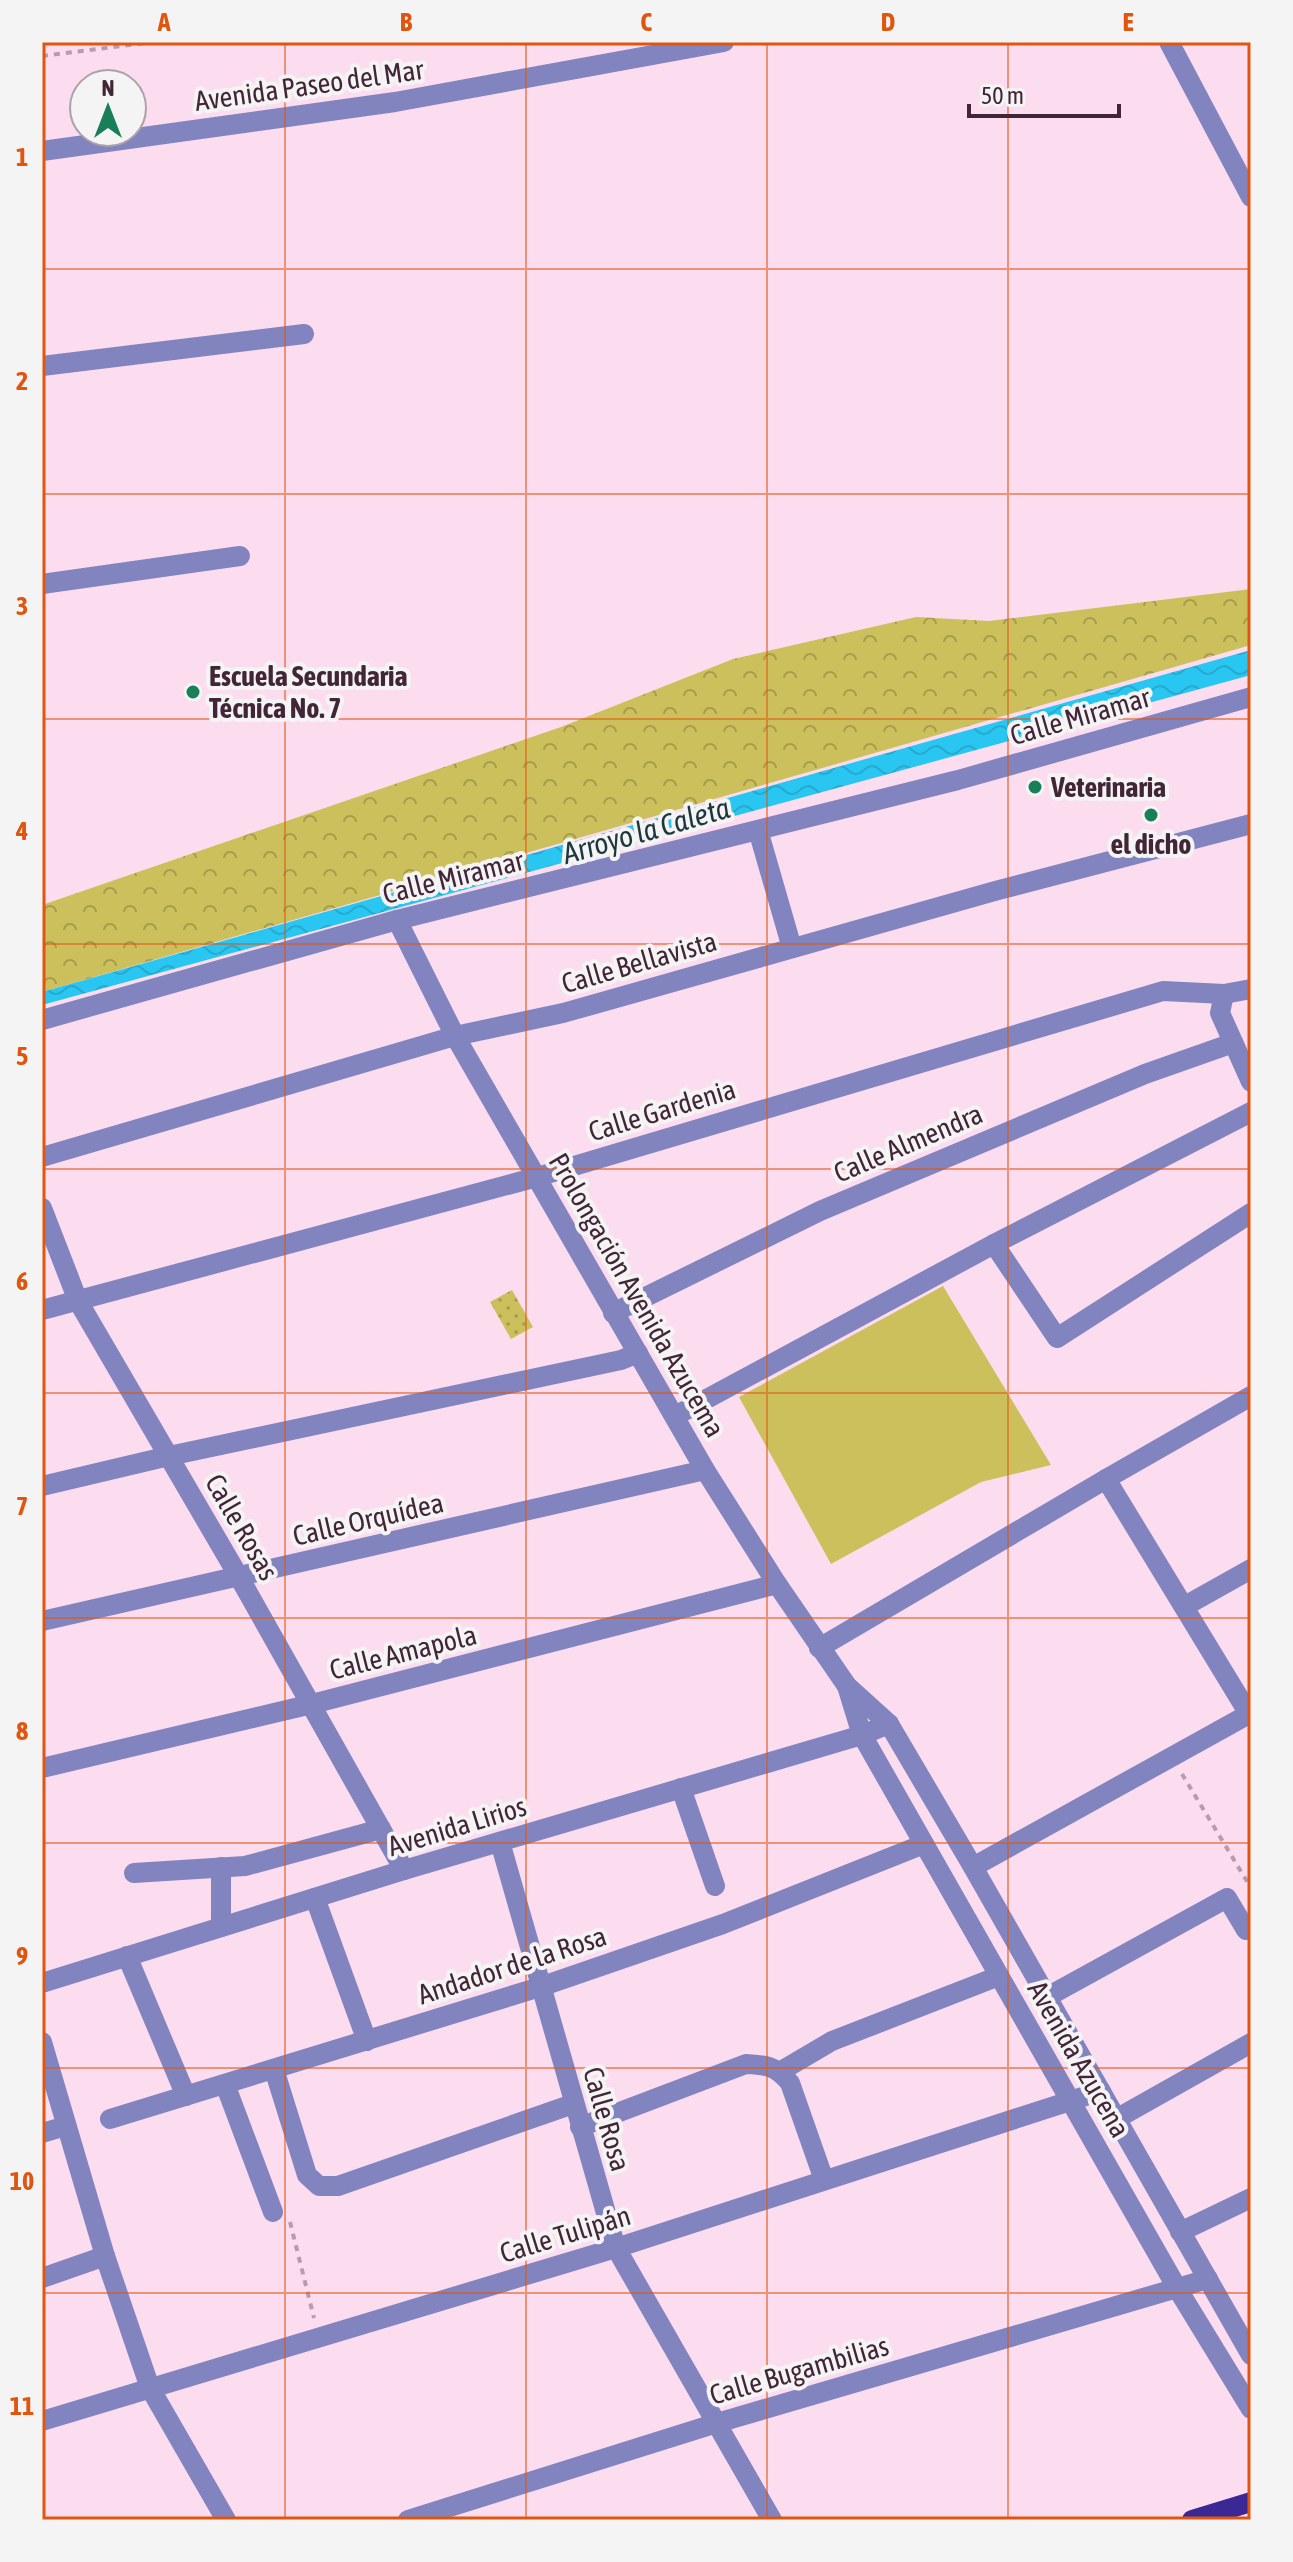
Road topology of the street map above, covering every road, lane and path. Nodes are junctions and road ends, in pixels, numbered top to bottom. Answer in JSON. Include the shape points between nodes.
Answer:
{"nodes":[{"id":1,"x":154,"y":42,"type":"edge"},
{"id":2,"x":724,"y":42,"type":"edge"},
{"id":3,"x":1169,"y":42,"type":"edge"},
{"id":4,"x":42,"y":56,"type":"edge"},
{"id":5,"x":42,"y":151,"type":"edge"},
{"id":6,"x":1251,"y":197,"type":"edge"},
{"id":7,"x":304,"y":334,"type":"dead end"},
{"id":8,"x":42,"y":366,"type":"edge"},
{"id":9,"x":240,"y":556,"type":"dead end"},
{"id":10,"x":42,"y":584,"type":"edge"},
{"id":11,"x":1251,"y":697,"type":"edge"},
{"id":12,"x":1251,"y":824,"type":"edge"},
{"id":13,"x":758,"y":830,"type":"junction"},
{"id":14,"x":397,"y":920,"type":"junction"},
{"id":15,"x":792,"y":948,"type":"junction"},
{"id":16,"x":1251,"y":989,"type":"edge"},
{"id":17,"x":1224,"y":994,"type":"junction"},
{"id":18,"x":42,"y":1020,"type":"edge"},
{"id":19,"x":455,"y":1036,"type":"junction"},
{"id":20,"x":1233,"y":1043,"type":"junction"},
{"id":21,"x":1251,"y":1082,"type":"edge"},
{"id":22,"x":1251,"y":1112,"type":"edge"},
{"id":23,"x":42,"y":1157,"type":"edge"},
{"id":24,"x":537,"y":1177,"type":"junction"},
{"id":25,"x":42,"y":1208,"type":"edge"},
{"id":26,"x":1251,"y":1213,"type":"edge"},
{"id":27,"x":994,"y":1244,"type":"junction"},
{"id":28,"x":78,"y":1301,"type":"junction"},
{"id":29,"x":42,"y":1310,"type":"edge"},
{"id":30,"x":613,"y":1313,"type":"junction"},
{"id":31,"x":638,"y":1353,"type":"junction"},
{"id":32,"x":1251,"y":1396,"type":"edge"},
{"id":33,"x":675,"y":1416,"type":"junction"},
{"id":34,"x":169,"y":1456,"type":"junction"},
{"id":35,"x":705,"y":1470,"type":"junction"},
{"id":36,"x":1106,"y":1479,"type":"junction"},
{"id":37,"x":42,"y":1486,"type":"edge"},
{"id":38,"x":1251,"y":1569,"type":"edge"},
{"id":39,"x":239,"y":1577,"type":"junction"},
{"id":40,"x":777,"y":1584,"type":"junction"},
{"id":41,"x":1185,"y":1606,"type":"junction"},
{"id":42,"x":42,"y":1621,"type":"edge"},
{"id":43,"x":819,"y":1648,"type":"junction"},
{"id":44,"x":847,"y":1686,"type":"junction"},
{"id":45,"x":312,"y":1704,"type":"junction"},
{"id":46,"x":889,"y":1724,"type":"junction"},
{"id":47,"x":862,"y":1735,"type":"junction"},
{"id":48,"x":1172,"y":1757,"type":"junction"},
{"id":49,"x":42,"y":1768,"type":"edge"},
{"id":50,"x":681,"y":1788,"type":"junction"},
{"id":51,"x":381,"y":1829,"type":"junction"},
{"id":52,"x":500,"y":1842,"type":"junction"},
{"id":53,"x":924,"y":1844,"type":"junction"},
{"id":54,"x":221,"y":1867,"type":"junction"},
{"id":55,"x":973,"y":1867,"type":"junction"},
{"id":56,"x":404,"y":1870,"type":"junction"},
{"id":57,"x":134,"y":1873,"type":"dead end"},
{"id":58,"x":715,"y":1886,"type":"dead end"},
{"id":59,"x":1251,"y":1888,"type":"edge"},
{"id":60,"x":315,"y":1898,"type":"junction"},
{"id":61,"x":221,"y":1927,"type":"junction"},
{"id":62,"x":1248,"y":1928,"type":"edge"},
{"id":63,"x":127,"y":1956,"type":"junction"},
{"id":64,"x":999,"y":1976,"type":"junction"},
{"id":65,"x":42,"y":1983,"type":"edge"},
{"id":66,"x":540,"y":1987,"type":"junction"},
{"id":67,"x":1047,"y":1997,"type":"junction"},
{"id":68,"x":367,"y":2041,"type":"junction"},
{"id":69,"x":42,"y":2042,"type":"edge"},
{"id":70,"x":1251,"y":2043,"type":"edge"},
{"id":71,"x":274,"y":2069,"type":"junction"},
{"id":72,"x":781,"y":2071,"type":"junction"},
{"id":73,"x":225,"y":2084,"type":"junction"},
{"id":74,"x":1101,"y":2091,"type":"junction"},
{"id":75,"x":186,"y":2096,"type":"junction"},
{"id":76,"x":1070,"y":2101,"type":"junction"},
{"id":77,"x":573,"y":2104,"type":"junction"},
{"id":78,"x":110,"y":2119,"type":"dead end"},
{"id":79,"x":1116,"y":2119,"type":"junction"},
{"id":80,"x":66,"y":2126,"type":"junction"},
{"id":81,"x":580,"y":2127,"type":"junction"},
{"id":82,"x":42,"y":2133,"type":"edge"},
{"id":83,"x":824,"y":2180,"type":"junction"},
{"id":84,"x":1251,"y":2198,"type":"edge"},
{"id":85,"x":279,"y":2208,"type":"joint"},
{"id":86,"x":1180,"y":2232,"type":"junction"},
{"id":87,"x":616,"y":2248,"type":"junction"},
{"id":88,"x":105,"y":2256,"type":"junction"},
{"id":89,"x":42,"y":2278,"type":"edge"},
{"id":90,"x":1208,"y":2279,"type":"junction"},
{"id":91,"x":1177,"y":2288,"type":"junction"},
{"id":92,"x":319,"y":2338,"type":"junction"},
{"id":93,"x":1251,"y":2355,"type":"edge"},
{"id":94,"x":150,"y":2388,"type":"junction"},
{"id":95,"x":1251,"y":2409,"type":"edge"},
{"id":96,"x":42,"y":2421,"type":"edge"},
{"id":97,"x":717,"y":2423,"type":"junction"},
{"id":98,"x":1251,"y":2502,"type":"edge"},
{"id":99,"x":226,"y":2520,"type":"edge"},
{"id":100,"x":408,"y":2520,"type":"edge"},
{"id":101,"x":772,"y":2520,"type":"edge"},
{"id":102,"x":1192,"y":2520,"type":"edge"}],
"edges":[{"from":1,"to":4,"type":"path"},
{"from":2,"to":5,"type":"street","name":"Avenida Paseo del Mar","via":[[395,102]]},
{"from":3,"to":6,"type":"street"},
{"from":7,"to":8,"type":"street"},
{"from":9,"to":10,"type":"street"},
{"from":11,"to":13,"type":"street","name":"Calle Miramar"},
{"from":12,"to":15,"type":"street","name":"Calle Bellavista"},
{"from":13,"to":14,"type":"street","name":"Calle Miramar"},
{"from":13,"to":15,"type":"street"},
{"from":14,"to":18,"type":"street","name":"Calle Miramar"},
{"from":14,"to":19,"type":"street","name":"Prolongación Avenida Azucema"},
{"from":15,"to":19,"type":"street","name":"Calle Bellavista","via":[[563,1013]]},
{"from":16,"to":17,"type":"street","name":"Calle Gardenia"},
{"from":17,"to":20,"type":"street","via":[[1220,1013]]},
{"from":17,"to":24,"type":"street","name":"Calle Gardenia","via":[[1163,991]]},
{"from":19,"to":23,"type":"street","name":"Calle Bellavista"},
{"from":19,"to":24,"type":"street","name":"Prolongación Avenida Azucema"},
{"from":20,"to":21,"type":"street"},
{"from":20,"to":30,"type":"street","name":"Calle Almendra","via":[[1145,1074],[833,1205]]},
{"from":22,"to":27,"type":"street"},
{"from":24,"to":28,"type":"street","name":"Calle Gardenia"},
{"from":24,"to":30,"type":"street","name":"Prolongación Avenida Azucema"},
{"from":25,"to":28,"type":"street","name":"Calle Rosas"},
{"from":26,"to":27,"type":"street","via":[[1057,1338]]},
{"from":27,"to":33,"type":"street"},
{"from":28,"to":29,"type":"street","name":"Calle Gardenia"},
{"from":28,"to":34,"type":"street","name":"Calle Rosas"},
{"from":30,"to":31,"type":"street","name":"Prolongación Avenida Azucema"},
{"from":31,"to":33,"type":"street","name":"Prolongación Avenida Azucema"},
{"from":31,"to":34,"type":"street"},
{"from":32,"to":36,"type":"street"},
{"from":33,"to":35,"type":"street","name":"Prolongación Avenida Azucema"},
{"from":34,"to":37,"type":"street"},
{"from":34,"to":39,"type":"street","name":"Calle Rosas"},
{"from":35,"to":39,"type":"street","name":"Calle Orquídea"},
{"from":35,"to":40,"type":"street","name":"Prolongación Avenida Azucema"},
{"from":36,"to":41,"type":"street"},
{"from":36,"to":43,"type":"street"},
{"from":38,"to":41,"type":"street"},
{"from":39,"to":42,"type":"street","name":"Calle Orquídea"},
{"from":39,"to":45,"type":"street","name":"Calle Rosas"},
{"from":40,"to":43,"type":"street","name":"Prolongación Avenida Azucema"},
{"from":40,"to":45,"type":"street","name":"Calle Amapola"},
{"from":41,"to":48,"type":"street","via":[[1249,1714]]},
{"from":43,"to":44,"type":"street","name":"Prolongación Avenida Azucema"},
{"from":44,"to":46,"type":"street","name":"Prolongación Avenida Azucema"},
{"from":44,"to":47,"type":"street","name":"Prolongación Avenida Azucema"},
{"from":45,"to":49,"type":"street","name":"Calle Amapola"},
{"from":45,"to":51,"type":"street","name":"Calle Rosas"},
{"from":46,"to":47,"type":"street","name":"Avenida Lirios"},
{"from":46,"to":55,"type":"street","name":"Avenida Azucena"},
{"from":47,"to":50,"type":"street","name":"Avenida Lirios"},
{"from":47,"to":53,"type":"street","name":"Avenida Azucena"},
{"from":48,"to":55,"type":"street"},
{"from":48,"to":59,"type":"path"},
{"from":50,"to":52,"type":"street","name":"Avenida Lirios"},
{"from":50,"to":58,"type":"street"},
{"from":51,"to":54,"type":"street","via":[[245,1866]]},
{"from":51,"to":56,"type":"street","name":"Calle Rosas"},
{"from":52,"to":56,"type":"street","name":"Avenida Lirios"},
{"from":52,"to":66,"type":"street","name":"Calle Rosa"},
{"from":53,"to":64,"type":"street","name":"Avenida Azucena"},
{"from":53,"to":66,"type":"street","name":"Andador de la Rosa","via":[[723,1924]]},
{"from":54,"to":57,"type":"street"},
{"from":54,"to":61,"type":"street"},
{"from":55,"to":67,"type":"street","name":"Avenida Azucena"},
{"from":56,"to":60,"type":"street","name":"Avenida Lirios"},
{"from":60,"to":61,"type":"street","name":"Avenida Lirios"},
{"from":60,"to":68,"type":"street"},
{"from":61,"to":63,"type":"street","name":"Avenida Lirios"},
{"from":62,"to":67,"type":"street","via":[[1227,1898]]},
{"from":63,"to":65,"type":"street","name":"Avenida Lirios"},
{"from":63,"to":75,"type":"street"},
{"from":64,"to":72,"type":"street","via":[[832,2041]]},
{"from":64,"to":76,"type":"street","name":"Avenida Azucena"},
{"from":66,"to":68,"type":"street","name":"Andador de la Rosa"},
{"from":66,"to":77,"type":"street","name":"Calle Rosa"},
{"from":67,"to":74,"type":"street","name":"Avenida Azucena"},
{"from":68,"to":71,"type":"street","name":"Andador de la Rosa"},
{"from":69,"to":80,"type":"street"},
{"from":70,"to":79,"type":"street"},
{"from":71,"to":73,"type":"street","name":"Andador de la Rosa"},
{"from":71,"to":77,"type":"street","via":[[307,2175],[319,2186],[338,2186]]},
{"from":72,"to":81,"type":"street","via":[[746,2064]]},
{"from":72,"to":83,"type":"street"},
{"from":73,"to":75,"type":"street","name":"Andador de la Rosa"},
{"from":73,"to":85,"type":"street"},
{"from":74,"to":76,"type":"street","name":"Calle Tulipán"},
{"from":74,"to":79,"type":"street","name":"Avenida Azucena"},
{"from":75,"to":78,"type":"street","name":"Andador de la Rosa"},
{"from":76,"to":83,"type":"street","name":"Calle Tulipán"},
{"from":76,"to":91,"type":"street","name":"Avenida Azucena"},
{"from":77,"to":81,"type":"street","name":"Calle Rosa"},
{"from":79,"to":86,"type":"street","name":"Avenida Azucena"},
{"from":80,"to":82,"type":"street"},
{"from":80,"to":88,"type":"street"},
{"from":81,"to":87,"type":"street","name":"Calle Rosa"},
{"from":83,"to":87,"type":"street","name":"Calle Tulipán"},
{"from":84,"to":86,"type":"street"},
{"from":85,"to":92,"type":"path"},
{"from":86,"to":90,"type":"street","name":"Avenida Azucena"},
{"from":87,"to":92,"type":"street","name":"Calle Tulipán"},
{"from":87,"to":97,"type":"street","name":"Calle Rosa"},
{"from":88,"to":89,"type":"street"},
{"from":88,"to":94,"type":"street"},
{"from":90,"to":91,"type":"street","name":"Calle Bugambilias"},
{"from":90,"to":93,"type":"street","name":"Avenida Azucena"},
{"from":91,"to":95,"type":"street","name":"Avenida Azucena"},
{"from":91,"to":97,"type":"street","name":"Calle Bugambilias"},
{"from":92,"to":94,"type":"street","name":"Calle Tulipán"},
{"from":94,"to":96,"type":"street","name":"Calle Tulipán"},
{"from":94,"to":99,"type":"street"},
{"from":97,"to":100,"type":"street","name":"Calle Bugambilias"},
{"from":97,"to":101,"type":"street","name":"Calle Rosa"},
{"from":98,"to":102,"type":"main road"}]}
